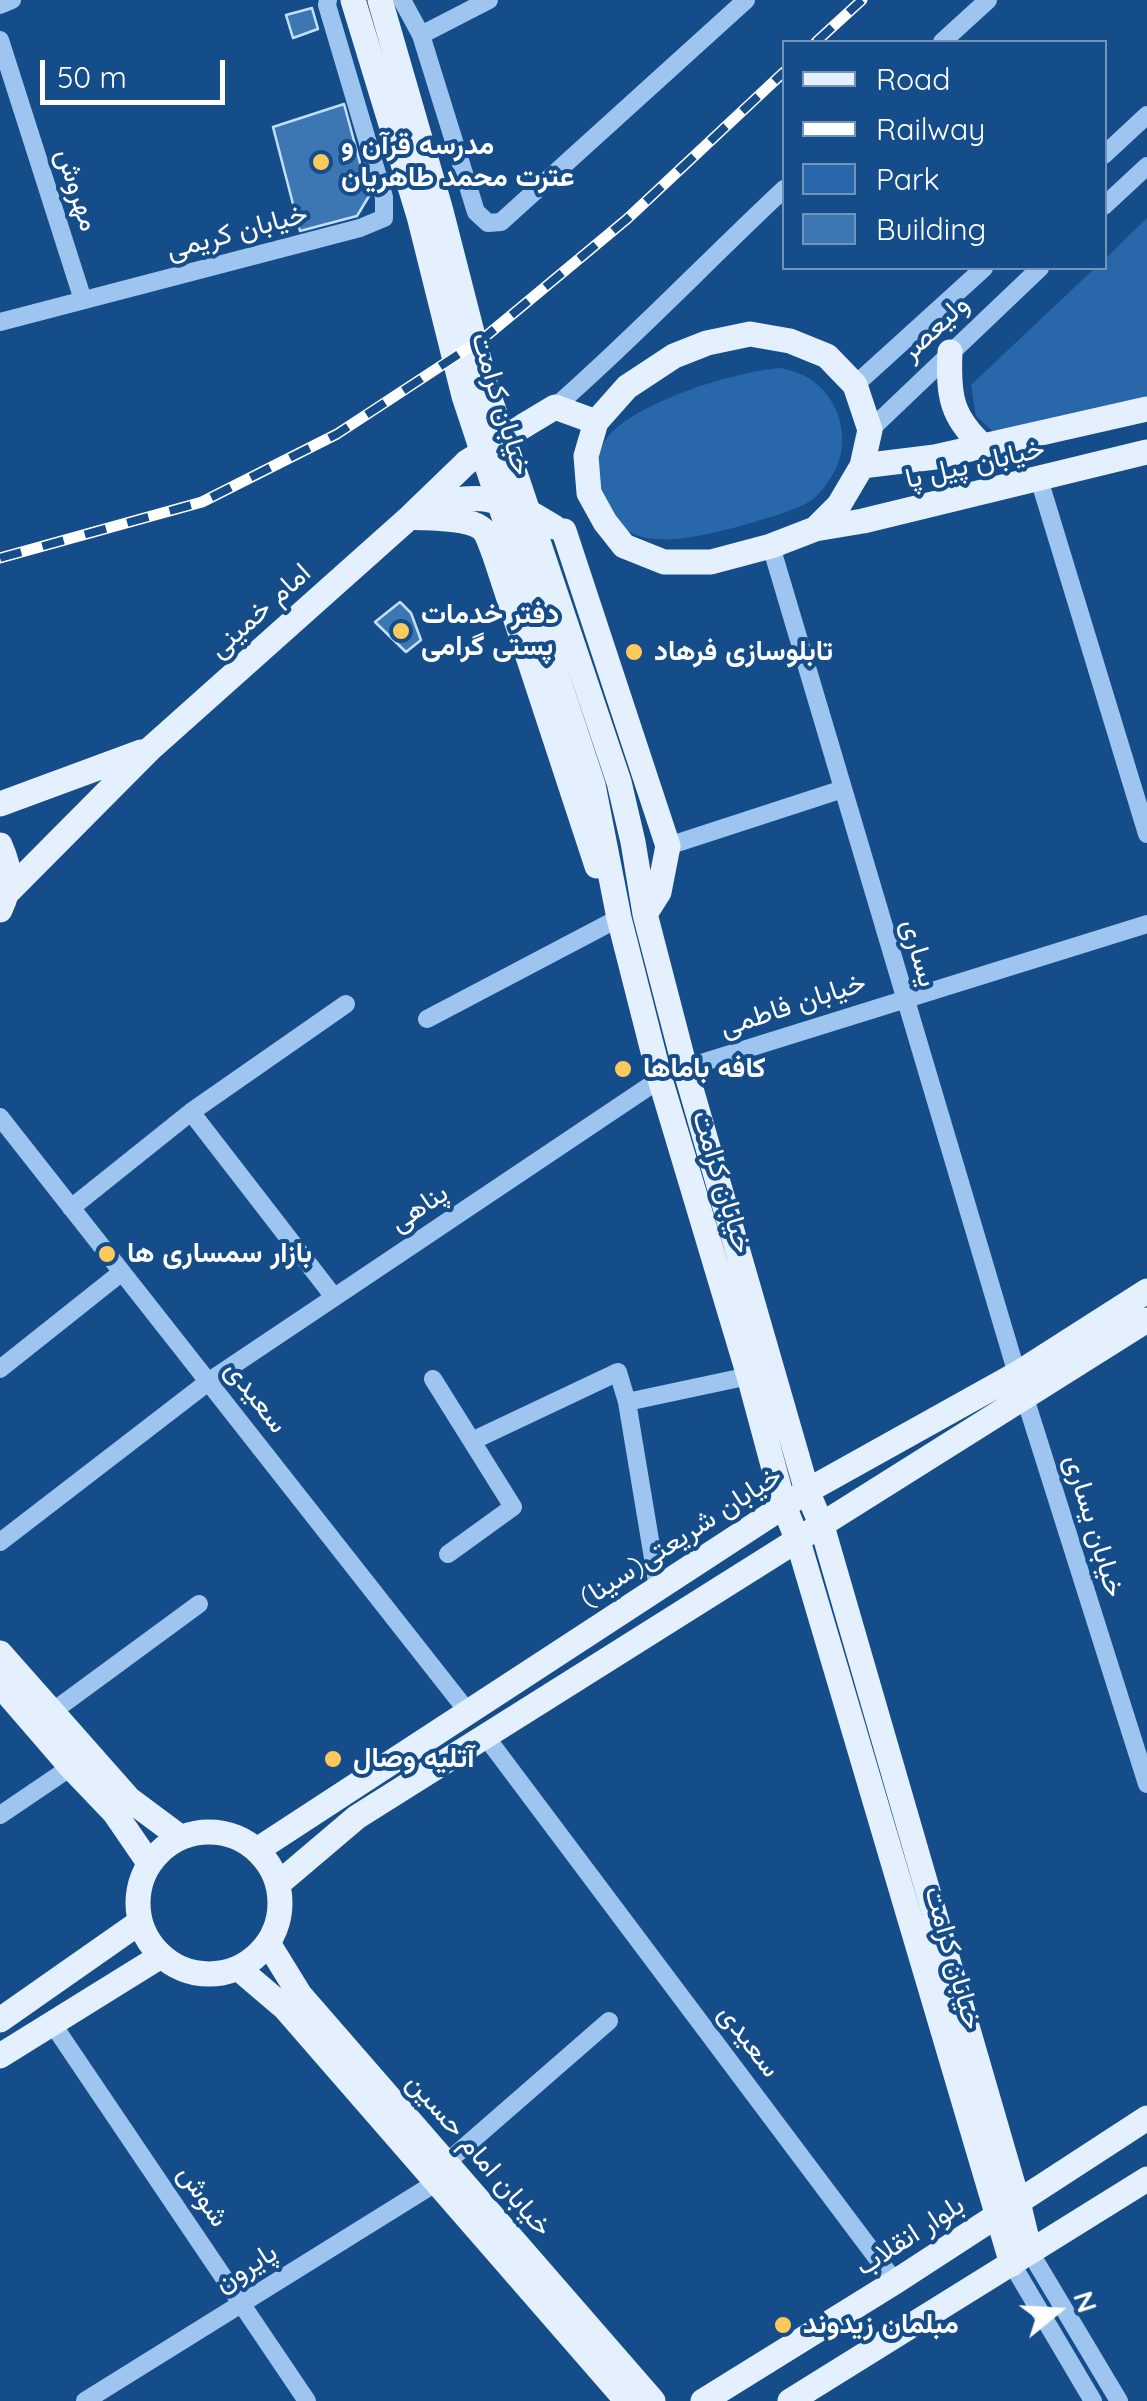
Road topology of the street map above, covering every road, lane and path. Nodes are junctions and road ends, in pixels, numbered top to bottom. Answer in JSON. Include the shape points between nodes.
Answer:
{"nodes":[{"id":1,"x":12,"y":0,"type":"edge"},
{"id":2,"x":328,"y":0,"type":"edge"},
{"id":3,"x":353,"y":0,"type":"edge"},
{"id":4,"x":380,"y":0,"type":"edge"},
{"id":5,"x":402,"y":0,"type":"edge"},
{"id":6,"x":489,"y":0,"type":"edge"},
{"id":7,"x":988,"y":0,"type":"edge"},
{"id":8,"x":740,"y":2,"type":"edge"},
{"id":9,"x":0,"y":5,"type":"edge"},
{"id":10,"x":421,"y":35,"type":"junction"},
{"id":11,"x":0,"y":40,"type":"edge"},
{"id":12,"x":944,"y":40,"type":"edge"},
{"id":13,"x":1147,"y":115,"type":"edge"},
{"id":14,"x":1107,"y":152,"type":"edge"},
{"id":15,"x":1147,"y":166,"type":"edge"},
{"id":16,"x":782,"y":191,"type":"edge"},
{"id":17,"x":1107,"y":203,"type":"edge"},
{"id":18,"x":982,"y":270,"type":"edge"},
{"id":19,"x":1038,"y":270,"type":"edge"},
{"id":20,"x":82,"y":300,"type":"junction"},
{"id":21,"x":0,"y":322,"type":"edge"},
{"id":22,"x":950,"y":352,"type":"junction"},
{"id":23,"x":855,"y":385,"type":"junction"},
{"id":24,"x":555,"y":407,"type":"junction"},
{"id":25,"x":1147,"y":409,"type":"edge"},
{"id":26,"x":596,"y":422,"type":"junction"},
{"id":27,"x":870,"y":430,"type":"junction"},
{"id":28,"x":984,"y":447,"type":"junction"},
{"id":29,"x":1147,"y":452,"type":"edge"},
{"id":30,"x":862,"y":466,"type":"junction"},
{"id":31,"x":1040,"y":479,"type":"junction"},
{"id":32,"x":410,"y":517,"type":"junction"},
{"id":33,"x":559,"y":529,"type":"junction"},
{"id":34,"x":815,"y":529,"type":"junction"},
{"id":35,"x":624,"y":546,"type":"junction"},
{"id":36,"x":772,"y":546,"type":"junction"},
{"id":37,"x":150,"y":749,"type":"junction"},
{"id":38,"x":842,"y":789,"type":"junction"},
{"id":39,"x":0,"y":804,"type":"edge"},
{"id":40,"x":1147,"y":834,"type":"edge"},
{"id":41,"x":0,"y":845,"type":"edge"},
{"id":42,"x":668,"y":846,"type":"junction"},
{"id":43,"x":4,"y":901,"type":"edge"},
{"id":44,"x":632,"y":916,"type":"junction"},
{"id":45,"x":1147,"y":924,"type":"edge"},
{"id":46,"x":904,"y":998,"type":"junction"},
{"id":47,"x":346,"y":1004,"type":"dead end"},
{"id":48,"x":427,"y":1020,"type":"dead end"},
{"id":49,"x":685,"y":1068,"type":"junction"},
{"id":50,"x":660,"y":1079,"type":"junction"},
{"id":51,"x":191,"y":1112,"type":"junction"},
{"id":52,"x":0,"y":1117,"type":"edge"},
{"id":53,"x":72,"y":1208,"type":"junction"},
{"id":54,"x":122,"y":1272,"type":"junction"},
{"id":55,"x":1147,"y":1291,"type":"edge"},
{"id":56,"x":334,"y":1298,"type":"junction"},
{"id":57,"x":1147,"y":1320,"type":"edge"},
{"id":58,"x":0,"y":1369,"type":"edge"},
{"id":59,"x":749,"y":1376,"type":"junction"},
{"id":60,"x":433,"y":1379,"type":"dead end"},
{"id":61,"x":208,"y":1382,"type":"junction"},
{"id":62,"x":1021,"y":1386,"type":"junction"},
{"id":63,"x":626,"y":1402,"type":"junction"},
{"id":64,"x":472,"y":1441,"type":"junction"},
{"id":65,"x":807,"y":1491,"type":"junction"},
{"id":66,"x":784,"y":1506,"type":"junction"},
{"id":67,"x":822,"y":1526,"type":"junction"},
{"id":68,"x":798,"y":1541,"type":"junction"},
{"id":69,"x":0,"y":1542,"type":"edge"},
{"id":70,"x":448,"y":1554,"type":"dead end"},
{"id":71,"x":658,"y":1588,"type":"junction"},
{"id":72,"x":199,"y":1604,"type":"dead end"},
{"id":73,"x":0,"y":1652,"type":"edge"},
{"id":74,"x":0,"y":1685,"type":"edge"},
{"id":75,"x":52,"y":1712,"type":"junction"},
{"id":76,"x":468,"y":1712,"type":"junction"},
{"id":77,"x":486,"y":1736,"type":"junction"},
{"id":78,"x":70,"y":1766,"type":"junction"},
{"id":79,"x":1147,"y":1784,"type":"edge"},
{"id":80,"x":0,"y":1816,"type":"edge"},
{"id":81,"x":180,"y":1838,"type":"junction"},
{"id":82,"x":256,"y":1850,"type":"junction"},
{"id":83,"x":150,"y":1863,"type":"junction"},
{"id":84,"x":278,"y":1884,"type":"junction"},
{"id":85,"x":140,"y":1922,"type":"junction"},
{"id":86,"x":268,"y":1943,"type":"junction"},
{"id":87,"x":161,"y":1956,"type":"junction"},
{"id":88,"x":238,"y":1968,"type":"junction"},
{"id":89,"x":0,"y":2020,"type":"edge"},
{"id":90,"x":609,"y":2021,"type":"dead end"},
{"id":91,"x":52,"y":2023,"type":"junction"},
{"id":92,"x":0,"y":2056,"type":"edge"},
{"id":93,"x":1147,"y":2118,"type":"edge"},
{"id":94,"x":441,"y":2173,"type":"junction"},
{"id":95,"x":1147,"y":2180,"type":"edge"},
{"id":96,"x":1008,"y":2208,"type":"junction"},
{"id":97,"x":1021,"y":2258,"type":"junction"},
{"id":98,"x":895,"y":2282,"type":"junction"},
{"id":99,"x":242,"y":2303,"type":"junction"},
{"id":100,"x":84,"y":2401,"type":"edge"},
{"id":101,"x":307,"y":2401,"type":"edge"},
{"id":102,"x":627,"y":2401,"type":"edge"},
{"id":103,"x":653,"y":2401,"type":"edge"},
{"id":104,"x":703,"y":2401,"type":"edge"},
{"id":105,"x":790,"y":2401,"type":"edge"},
{"id":106,"x":1093,"y":2401,"type":"edge"},
{"id":107,"x":1119,"y":2401,"type":"edge"}],
"edges":[{"from":1,"to":9,"type":"street"},
{"from":2,"to":20,"type":"street","name":"خیابان کریمی","via":[[384,218]]},
{"from":3,"to":44,"type":"main road","name":"خیابان کرامت","via":[[419,216],[464,396]]},
{"from":4,"to":44,"type":"main road","name":"خیابان کرامت","via":[[486,386],[619,782],[633,842]]},
{"from":5,"to":10,"type":"street"},
{"from":6,"to":10,"type":"street"},
{"from":7,"to":12,"type":"street"},
{"from":8,"to":10,"type":"street","via":[[501,222],[488,223],[476,212]]},
{"from":11,"to":20,"type":"street","name":"مهروش"},
{"from":13,"to":14,"type":"street"},
{"from":15,"to":17,"type":"street"},
{"from":16,"to":24,"type":"street"},
{"from":18,"to":23,"type":"street","name":"ولیعصر"},
{"from":19,"to":22,"type":"street","name":"ولیعصر"},
{"from":20,"to":21,"type":"street","name":"خیابان کریمی"},
{"from":22,"to":27,"type":"street","name":"ولیعصر"},
{"from":22,"to":28,"type":"main road","via":[[955,414]]},
{"from":23,"to":26,"type":"main road","via":[[827,356],[750,334],[674,356],[627,387]]},
{"from":23,"to":27,"type":"main road"},
{"from":24,"to":26,"type":"main road"},
{"from":24,"to":32,"type":"main road","name":"امام خمینی","bridge":true,"via":[[467,462]]},
{"from":25,"to":28,"type":"main road","name":"خیابان پیل پا"},
{"from":26,"to":35,"type":"main road","via":[[586,456],[589,493]]},
{"from":27,"to":30,"type":"main road"},
{"from":28,"to":30,"type":"main road","name":"خیابان پیل پا"},
{"from":29,"to":31,"type":"main road","name":"خیابان پیل پا"},
{"from":30,"to":34,"type":"main road","via":[[839,506]]},
{"from":31,"to":34,"type":"main road","name":"خیابان پیل پا"},
{"from":31,"to":40,"type":"street"},
{"from":32,"to":33,"type":"main road","bridge":true,"via":[[466,497],[522,508]]},
{"from":32,"to":37,"type":"main road","name":"امام خمینی"},
{"from":32,"to":44,"type":"main road","via":[[476,524],[485,532],[594,858]]},
{"from":33,"to":35,"type":"main road"},
{"from":33,"to":42,"type":"main road"},
{"from":34,"to":36,"type":"main road"},
{"from":35,"to":36,"type":"main road","via":[[664,562],[711,562]]},
{"from":36,"to":38,"type":"street","name":"یساری"},
{"from":37,"to":39,"type":"main road","name":"امام خمینی"},
{"from":37,"to":43,"type":"main road","name":"امام خمینی"},
{"from":38,"to":42,"type":"street"},
{"from":38,"to":46,"type":"street","name":"یساری"},
{"from":41,"to":43,"type":"main road","via":[[9,868]]},
{"from":42,"to":44,"type":"main road","via":[[659,892]]},
{"from":44,"to":48,"type":"street"},
{"from":44,"to":49,"type":"main road","name":"خیابان کرامت"},
{"from":44,"to":50,"type":"main road","name":"خیابان کرامت"},
{"from":45,"to":46,"type":"street","name":"خیابان فاطمی"},
{"from":46,"to":49,"type":"street","name":"خیابان فاطمی"},
{"from":46,"to":62,"type":"street","name":"یساری"},
{"from":47,"to":51,"type":"street"},
{"from":49,"to":65,"type":"main road","name":"خیابان کرامت"},
{"from":50,"to":56,"type":"street","name":"پناهی"},
{"from":50,"to":59,"type":"main road","name":"خیابان کرامت"},
{"from":51,"to":53,"type":"street"},
{"from":51,"to":56,"type":"street"},
{"from":52,"to":53,"type":"street","name":"سعیدی"},
{"from":53,"to":54,"type":"street","name":"سعیدی"},
{"from":54,"to":58,"type":"street"},
{"from":54,"to":61,"type":"street","name":"سعیدی"},
{"from":55,"to":62,"type":"main road","name":"خیابان شریعتی(سینا)"},
{"from":56,"to":61,"type":"street","name":"پناهی"},
{"from":57,"to":62,"type":"main road","name":"خیابان شریعتی(سینا)"},
{"from":59,"to":63,"type":"street"},
{"from":59,"to":66,"type":"main road","name":"خیابان کرامت"},
{"from":60,"to":64,"type":"street"},
{"from":61,"to":69,"type":"street","name":"پناهی"},
{"from":61,"to":76,"type":"street","name":"سعیدی"},
{"from":62,"to":65,"type":"main road","name":"خیابان شریعتی(سینا)"},
{"from":62,"to":67,"type":"main road","name":"خیابان شریعتی(سینا)"},
{"from":62,"to":79,"type":"street","name":"خیابان یساری"},
{"from":63,"to":64,"type":"street","via":[[618,1372]]},
{"from":63,"to":71,"type":"street"},
{"from":64,"to":70,"type":"street","via":[[513,1507]]},
{"from":65,"to":66,"type":"main road","name":"خیابان شریعتی(سینا)"},
{"from":65,"to":67,"type":"main road","name":"خیابان کرامت"},
{"from":66,"to":68,"type":"main road","name":"خیابان کرامت"},
{"from":66,"to":71,"type":"main road","name":"خیابان شریعتی(سینا)"},
{"from":67,"to":68,"type":"main road","name":"خیابان شریعتی(سینا)"},
{"from":67,"to":96,"type":"main road","name":"خیابان کرامت"},
{"from":68,"to":77,"type":"main road","name":"خیابان شریعتی(سینا)"},
{"from":68,"to":96,"type":"main road","name":"خیابان کرامت"},
{"from":71,"to":76,"type":"main road","name":"خیابان شریعتی(سینا)"},
{"from":72,"to":75,"type":"street"},
{"from":73,"to":75,"type":"main road"},
{"from":74,"to":78,"type":"main road"},
{"from":75,"to":81,"type":"main road","via":[[129,1798]]},
{"from":76,"to":82,"type":"main road","name":"خیابان شریعتی(سینا)"},
{"from":77,"to":84,"type":"main road","name":"خیابان شریعتی(سینا)","via":[[357,1818]]},
{"from":77,"to":98,"type":"street","name":"سعیدی"},
{"from":78,"to":80,"type":"street"},
{"from":78,"to":83,"type":"main road"},
{"from":81,"to":82,"type":"main road","via":[[220,1832]]},
{"from":81,"to":83,"type":"main road"},
{"from":82,"to":84,"type":"main road"},
{"from":83,"to":85,"type":"main road","via":[[141,1882]]},
{"from":84,"to":86,"type":"main road","via":[[277,1924]]},
{"from":85,"to":87,"type":"main road"},
{"from":85,"to":89,"type":"main road"},
{"from":86,"to":88,"type":"main road"},
{"from":86,"to":94,"type":"main road","name":"خیابان امام حسین","via":[[300,1994]]},
{"from":87,"to":88,"type":"main road","via":[[198,1974]]},
{"from":87,"to":91,"type":"main road"},
{"from":88,"to":94,"type":"main road","name":"خیابان امام حسین","via":[[285,2008]]},
{"from":90,"to":94,"type":"street","name":"پایرون"},
{"from":91,"to":92,"type":"main road"},
{"from":91,"to":99,"type":"street","name":"شوش"},
{"from":93,"to":96,"type":"main road","name":"بلوار انقلاب"},
{"from":94,"to":99,"type":"street","name":"پایرون"},
{"from":94,"to":102,"type":"main road","name":"خیابان امام حسین"},
{"from":94,"to":103,"type":"main road","name":"خیابان امام حسین"},
{"from":95,"to":97,"type":"main road"},
{"from":96,"to":97,"type":"main road","name":"خیابان کرامت"},
{"from":96,"to":98,"type":"main road","name":"بلوار انقلاب"},
{"from":97,"to":105,"type":"main road"},
{"from":97,"to":106,"type":"street"},
{"from":97,"to":107,"type":"street"},
{"from":98,"to":104,"type":"main road","name":"بلوار انقلاب"},
{"from":99,"to":100,"type":"street","name":"پایرون"},
{"from":99,"to":101,"type":"street","name":"شوش"}]}
